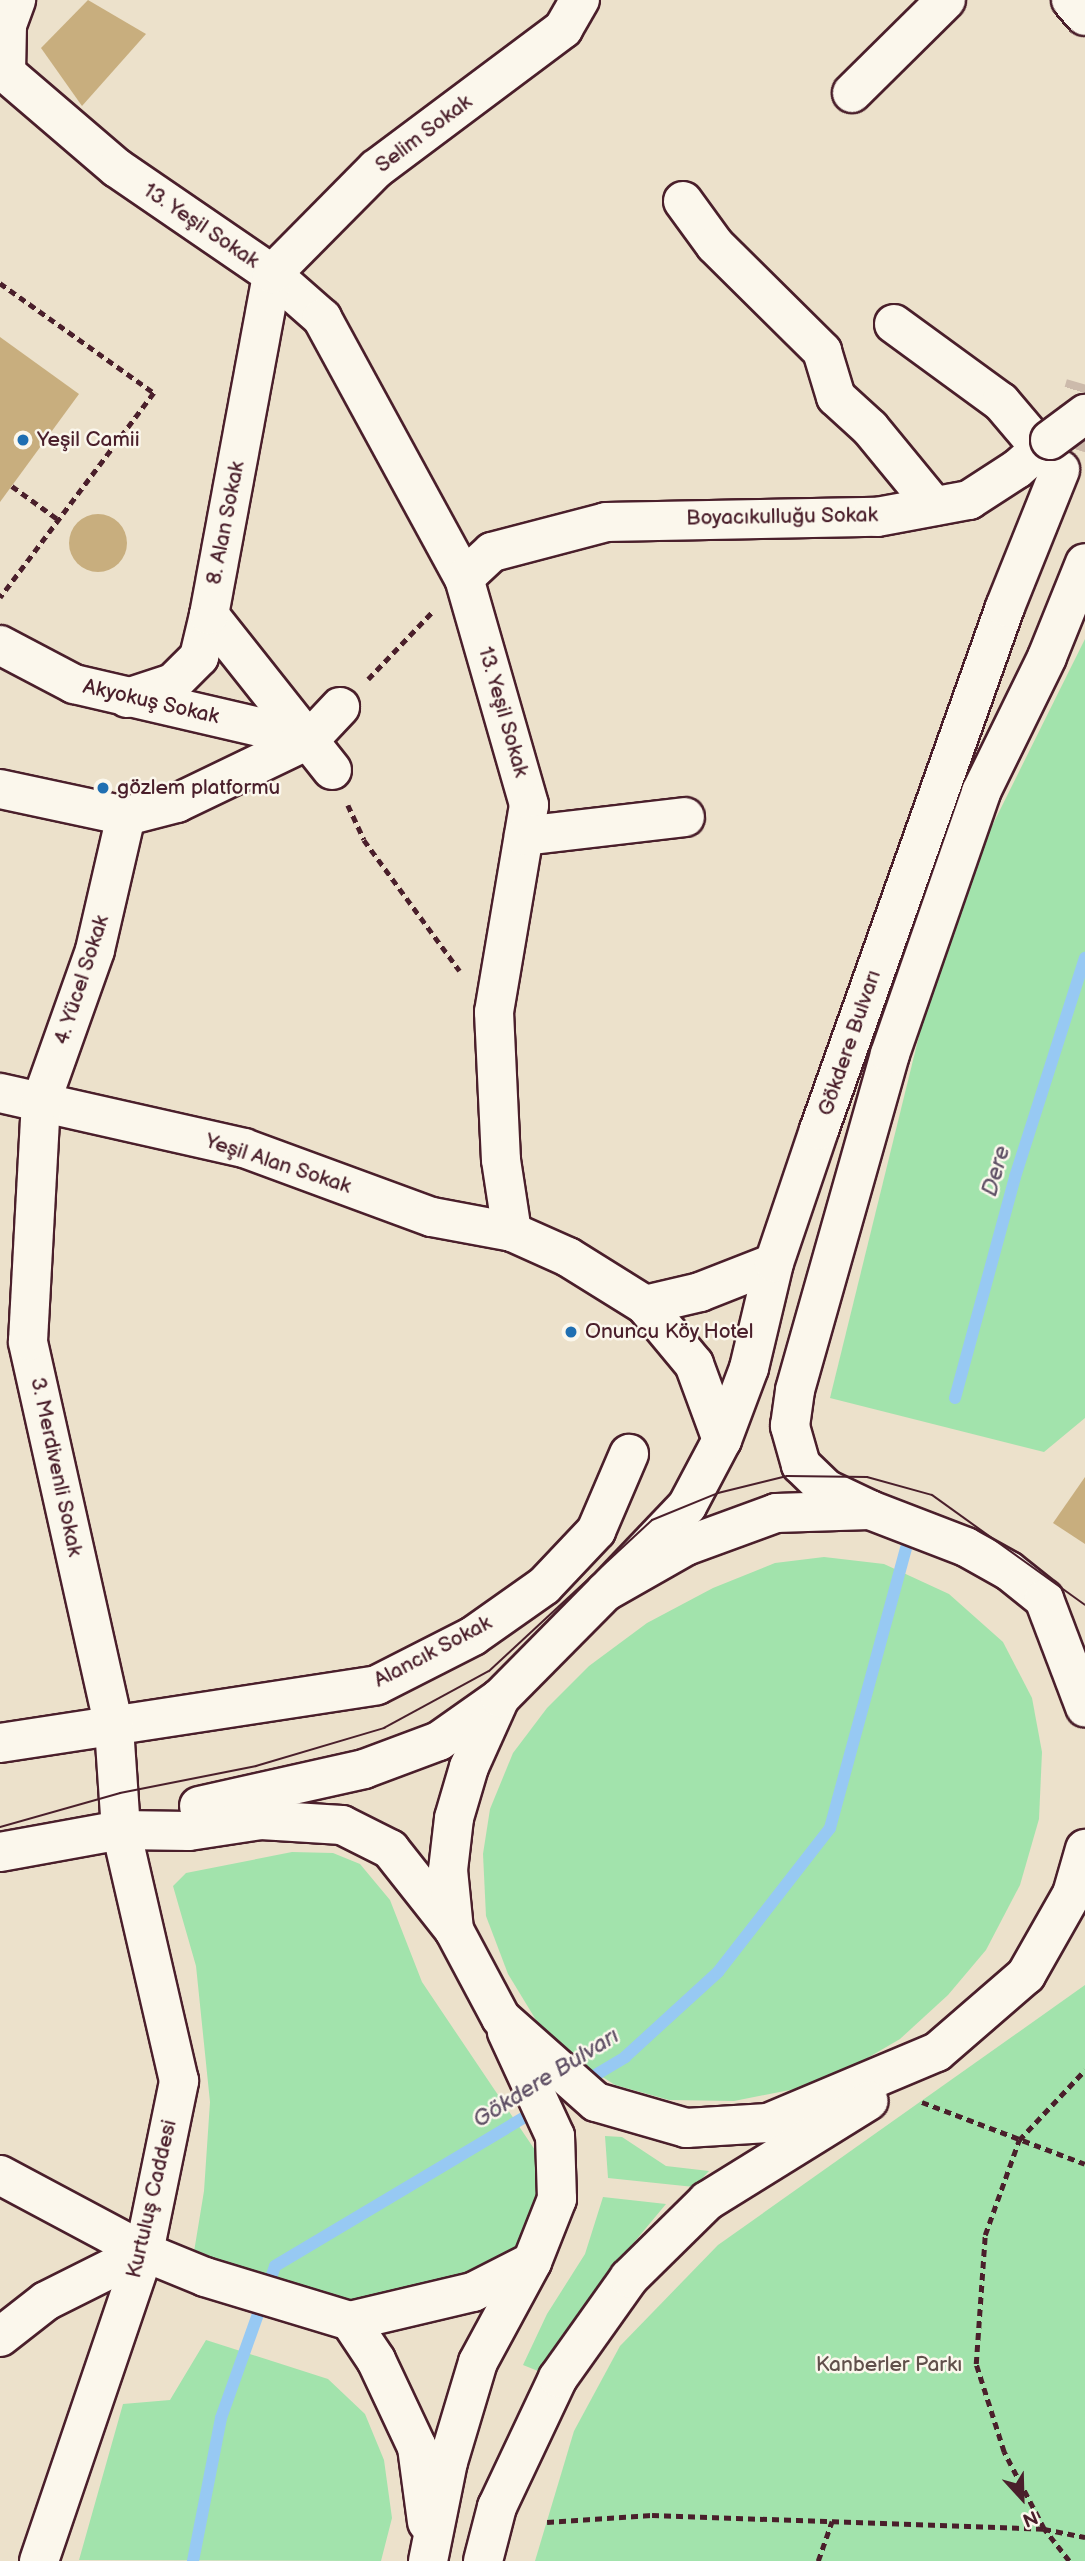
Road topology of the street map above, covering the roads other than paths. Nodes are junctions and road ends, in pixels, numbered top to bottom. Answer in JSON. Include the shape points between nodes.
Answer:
{"nodes":[{"id":1,"x":16,"y":0,"type":"edge"},
{"id":2,"x":580,"y":0,"type":"edge"},
{"id":3,"x":946,"y":0,"type":"edge"},
{"id":4,"x":1071,"y":0,"type":"edge"},
{"id":5,"x":1085,"y":16,"type":"edge"},
{"id":6,"x":852,"y":93,"type":"dead end"},
{"id":7,"x":683,"y":201,"type":"dead end"},
{"id":8,"x":272,"y":274,"type":"junction"},
{"id":9,"x":894,"y":324,"type":"dead end"},
{"id":10,"x":1085,"y":414,"type":"tunnel mouth"},
{"id":11,"x":1050,"y":453,"type":"junction"},
{"id":12,"x":934,"y":506,"type":"junction"},
{"id":13,"x":1085,"y":563,"type":"edge"},
{"id":14,"x":464,"y":578,"type":"junction"},
{"id":15,"x":208,"y":615,"type":"junction"},
{"id":16,"x":0,"y":645,"type":"edge"},
{"id":17,"x":127,"y":698,"type":"junction"},
{"id":18,"x":340,"y":707,"type":"road end"},
{"id":19,"x":310,"y":739,"type":"junction"},
{"id":20,"x":332,"y":770,"type":"road end"},
{"id":21,"x":0,"y":789,"type":"edge"},
{"id":22,"x":126,"y":816,"type":"junction"},
{"id":23,"x":685,"y":817,"type":"dead end"},
{"id":24,"x":524,"y":836,"type":"junction"},
{"id":25,"x":0,"y":1093,"type":"edge"},
{"id":26,"x":41,"y":1102,"type":"junction"},
{"id":27,"x":512,"y":1232,"type":"junction"},
{"id":28,"x":774,"y":1263,"type":"junction"},
{"id":29,"x":645,"y":1305,"type":"junction"},
{"id":30,"x":722,"y":1440,"type":"junction"},
{"id":31,"x":629,"y":1454,"type":"dead end"},
{"id":32,"x":870,"y":1510,"type":"junction"},
{"id":33,"x":605,"y":1592,"type":"junction"},
{"id":34,"x":1044,"y":1599,"type":"junction"},
{"id":35,"x":1085,"y":1626,"type":"edge"},
{"id":36,"x":500,"y":1698,"type":"junction"},
{"id":37,"x":1085,"y":1707,"type":"edge"},
{"id":38,"x":114,"y":1727,"type":"junction"},
{"id":39,"x":0,"y":1744,"type":"edge"},
{"id":40,"x":121,"y":1830,"type":"junction"},
{"id":41,"x":1085,"y":1849,"type":"edge"},
{"id":42,"x":0,"y":1852,"type":"edge"},
{"id":43,"x":1085,"y":1924,"type":"edge"},
{"id":44,"x":454,"y":1930,"type":"junction"},
{"id":45,"x":1026,"y":1975,"type":"junction"},
{"id":46,"x":501,"y":2018,"type":"junction"},
{"id":47,"x":937,"y":2052,"type":"junction"},
{"id":48,"x":0,"y":2175,"type":"edge"},
{"id":49,"x":144,"y":2252,"type":"junction"},
{"id":50,"x":532,"y":2262,"type":"junction"},
{"id":51,"x":350,"y":2321,"type":"junction"},
{"id":52,"x":0,"y":2337,"type":"edge"},
{"id":53,"x":429,"y":2556,"type":"edge"},
{"id":54,"x":38,"y":2561,"type":"edge"},
{"id":55,"x":483,"y":2561,"type":"edge"}],
"edges":[{"from":1,"to":8,"type":"main road","name":"13. Yeşil Sokak","via":[[7,25],[6,73],[117,168]]},
{"from":2,"to":8,"type":"main road","name":"Selim Sokak","via":[[563,29],[376,169]]},
{"from":3,"to":6,"type":"main road"},
{"from":4,"to":5,"type":"main road"},
{"from":7,"to":12,"type":"main road","via":[[715,245],[822,351],[836,397],[870,428]]},
{"from":8,"to":14,"type":"main road","name":"13. Yeşil Sokak","via":[[322,318]]},
{"from":8,"to":15,"type":"main road","name":"8. Alan Sokak"},
{"from":9,"to":11,"type":"main road","via":[[1001,402]]},
{"from":10,"to":11,"type":"main road","name":"Boyacıkulluğu Sokak","bridge":true},
{"from":11,"to":12,"type":"main road","name":"Boyacıkulluğu Sokak","via":[[969,500]]},
{"from":11,"to":28,"type":"main road","name":"Gökdere Bulvarı","via":[[1005,607]]},
{"from":12,"to":14,"type":"main road","name":"Boyacıkulluğu Sokak","via":[[877,517],[606,522],[492,552]]},
{"from":13,"to":32,"type":"main road","name":"Gökdere Bulvarı","via":[[1047,657],[981,792],[890,1054],[795,1390],[790,1426],[800,1465],[826,1489]]},
{"from":14,"to":24,"type":"main road","name":"13. Yeşil Sokak","via":[[529,804]]},
{"from":15,"to":17,"type":"main road","via":[[200,657],[173,683]]},
{"from":15,"to":19,"type":"main road","name":"8. Alan Sokak"},
{"from":16,"to":17,"type":"main road","name":"Akyokuş Sokak","via":[[74,684]]},
{"from":17,"to":19,"type":"main road","name":"Akyokuş Sokak"},
{"from":18,"to":19,"type":"main road"},
{"from":19,"to":20,"type":"main road","name":"8. Alan Sokak"},
{"from":19,"to":22,"type":"main road","via":[[177,803]]},
{"from":21,"to":22,"type":"main road"},
{"from":22,"to":26,"type":"main road","name":"4. Yücel Sokak","via":[[95,950]]},
{"from":23,"to":24,"type":"main road"},
{"from":24,"to":27,"type":"main road","name":"13. Yeşil Sokak","via":[[494,1012],[501,1160]]},
{"from":25,"to":26,"type":"main road","name":"Yeşil Alan Sokak"},
{"from":26,"to":27,"type":"main road","name":"Yeşil Alan Sokak","via":[[244,1148],[432,1217]]},
{"from":26,"to":38,"type":"main road","name":"3. Merdivenli Sokak","via":[[28,1341]]},
{"from":27,"to":29,"type":"main road","via":[[568,1257]]},
{"from":28,"to":29,"type":"main road","via":[[700,1292]]},
{"from":28,"to":30,"type":"main road","name":"Gökdere Bulvarı","via":[[749,1368]]},
{"from":29,"to":30,"type":"main road","via":[[694,1364]]},
{"from":30,"to":33,"type":"main road","name":"Gökdere Bulvarı","via":[[687,1506]]},
{"from":31,"to":38,"type":"main road","name":"Alancık Sokak","via":[[596,1531],[544,1586],[474,1636],[377,1685]]},
{"from":32,"to":33,"type":"main road","via":[[776,1513],[686,1546]]},
{"from":32,"to":34,"type":"main road","name":"Gökdere Bulvarı","via":[[966,1547],[1009,1571]]},
{"from":33,"to":36,"type":"main road"},
{"from":34,"to":35,"type":"main road","name":"Gökdere Bulvarı"},
{"from":34,"to":37,"type":"main road"},
{"from":36,"to":40,"type":"main road","via":[[439,1741],[364,1769],[158,1815]]},
{"from":36,"to":44,"type":"main road","via":[[469,1767],[454,1818],[447,1870]]},
{"from":38,"to":39,"type":"main road","name":"Alancık Sokak"},
{"from":38,"to":40,"type":"main road","name":"3. Merdivenli Sokak"},
{"from":40,"to":42,"type":"main road"},
{"from":40,"to":44,"type":"main road","via":[[189,1831],[261,1820],[342,1825],[390,1849]]},
{"from":40,"to":49,"type":"main road","name":"Kurtuluş Caddesi","via":[[179,2081]]},
{"from":41,"to":45,"type":"main road","via":[[1072,1894]]},
{"from":43,"to":45,"type":"main road"},
{"from":44,"to":46,"type":"main road"},
{"from":45,"to":47,"type":"main road"},
{"from":46,"to":47,"type":"main road","via":[[596,2102],[686,2128],[768,2123]]},
{"from":46,"to":50,"type":"main road","via":[[555,2136],[557,2199]]},
{"from":47,"to":55,"type":"main road","via":[[873,2098],[707,2201],[629,2278],[558,2378],[497,2507]]},
{"from":48,"to":49,"type":"main road"},
{"from":49,"to":51,"type":"main road","via":[[205,2277]]},
{"from":49,"to":52,"type":"main road","via":[[46,2301]]},
{"from":49,"to":54,"type":"main road","name":"Kurtuluş Caddesi"},
{"from":50,"to":51,"type":"main road","via":[[473,2292]]},
{"from":50,"to":53,"type":"main road","via":[[478,2362],[448,2462]]},
{"from":51,"to":53,"type":"main road","via":[[376,2360],[417,2447]]}]}
